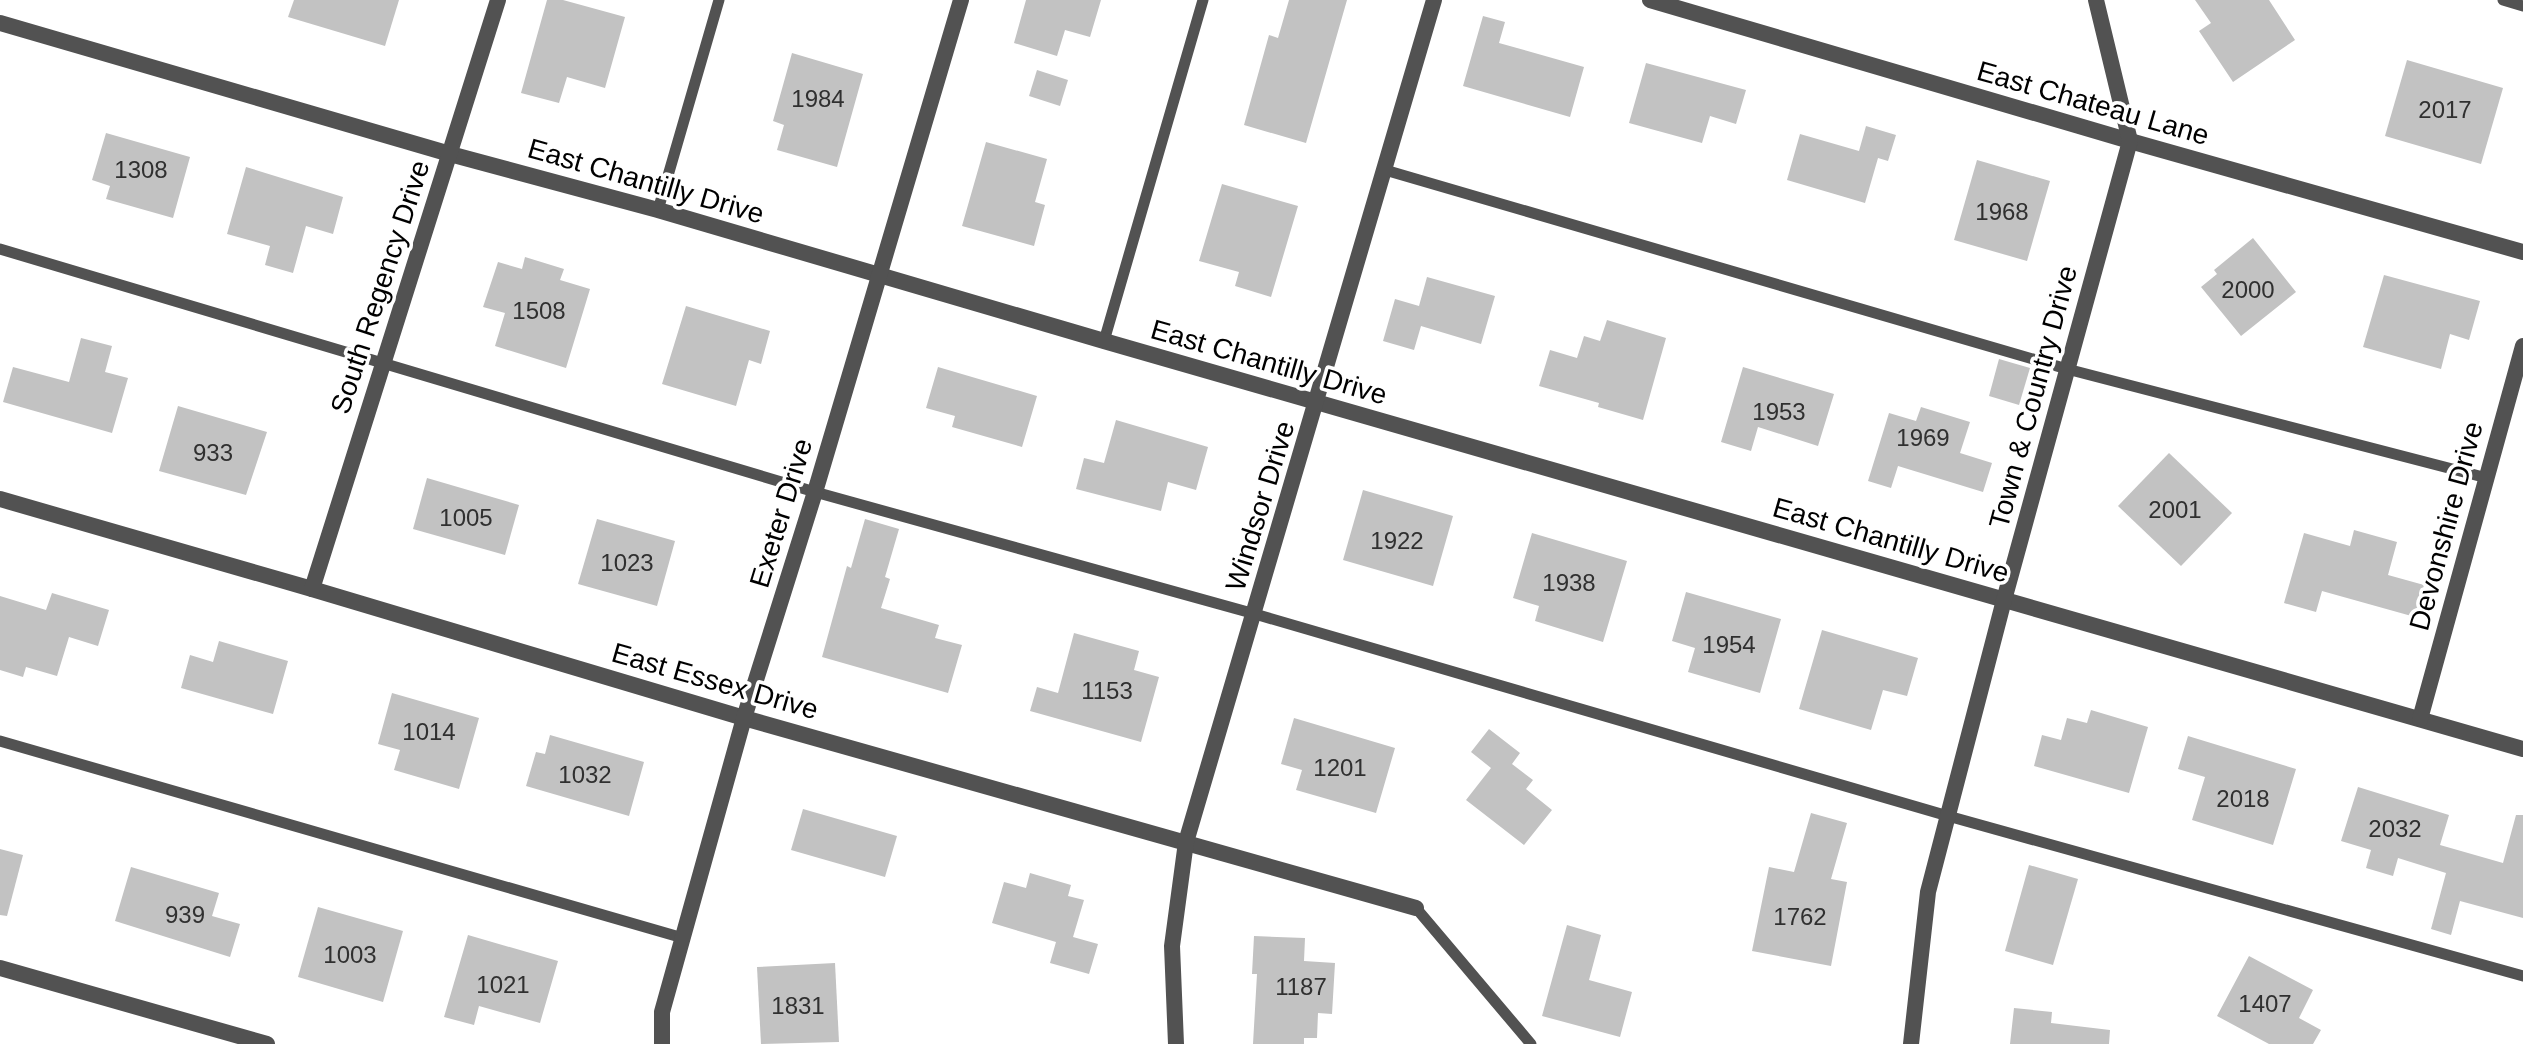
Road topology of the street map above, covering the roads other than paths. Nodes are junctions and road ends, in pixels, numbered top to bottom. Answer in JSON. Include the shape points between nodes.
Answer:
{"nodes":[{"id":1,"x":498,"y":0,"type":"edge"},
{"id":2,"x":719,"y":0,"type":"edge"},
{"id":3,"x":961,"y":0,"type":"edge"},
{"id":4,"x":1203,"y":0,"type":"edge"},
{"id":5,"x":1434,"y":0,"type":"edge"},
{"id":6,"x":1650,"y":0,"type":"edge"},
{"id":7,"x":2096,"y":0,"type":"edge"},
{"id":8,"x":2503,"y":0,"type":"edge"},
{"id":9,"x":2523,"y":6,"type":"edge"},
{"id":10,"x":0,"y":23,"type":"edge"},
{"id":11,"x":2130,"y":141,"type":"junction"},
{"id":12,"x":450,"y":154,"type":"junction"},
{"id":13,"x":1385,"y":170,"type":"junction"},
{"id":14,"x":658,"y":210,"type":"junction"},
{"id":15,"x":0,"y":249,"type":"edge"},
{"id":16,"x":2523,"y":252,"type":"edge"},
{"id":17,"x":880,"y":274,"type":"junction"},
{"id":18,"x":1104,"y":341,"type":"junction"},
{"id":19,"x":2523,"y":346,"type":"edge"},
{"id":20,"x":384,"y":363,"type":"junction"},
{"id":21,"x":2067,"y":369,"type":"junction"},
{"id":22,"x":1318,"y":403,"type":"junction"},
{"id":23,"x":2487,"y":478,"type":"junction"},
{"id":24,"x":815,"y":492,"type":"junction"},
{"id":25,"x":0,"y":499,"type":"edge"},
{"id":26,"x":312,"y":589,"type":"junction"},
{"id":27,"x":2004,"y":600,"type":"junction"},
{"id":28,"x":1255,"y":614,"type":"junction"},
{"id":29,"x":744,"y":718,"type":"junction"},
{"id":30,"x":2420,"y":719,"type":"junction"},
{"id":31,"x":0,"y":741,"type":"edge"},
{"id":32,"x":2523,"y":749,"type":"edge"},
{"id":33,"x":1948,"y":816,"type":"junction"},
{"id":34,"x":1186,"y":842,"type":"junction"},
{"id":35,"x":1416,"y":908,"type":"joint"},
{"id":36,"x":683,"y":938,"type":"junction"},
{"id":37,"x":0,"y":968,"type":"edge"},
{"id":38,"x":2523,"y":976,"type":"edge"},
{"id":39,"x":1171,"y":1043,"type":"edge"},
{"id":40,"x":267,"y":1044,"type":"edge"},
{"id":41,"x":662,"y":1044,"type":"edge"},
{"id":42,"x":1531,"y":1044,"type":"edge"},
{"id":43,"x":1911,"y":1044,"type":"edge"}],
"edges":[{"from":1,"to":12,"type":"street","name":"South Regency Drive"},
{"from":2,"to":14,"type":"lane"},
{"from":3,"to":17,"type":"street","name":"Exeter Drive"},
{"from":4,"to":18,"type":"lane"},
{"from":5,"to":13,"type":"street","name":"Windsor Drive"},
{"from":6,"to":11,"type":"street","name":"East Chateau Lane"},
{"from":7,"to":11,"type":"street","name":"Town & Country Drive"},
{"from":8,"to":9,"type":"lane"},
{"from":10,"to":12,"type":"street","name":"East Chantilly Drive"},
{"from":11,"to":16,"type":"street","name":"East Chateau Lane"},
{"from":11,"to":21,"type":"street","name":"Town & Country Drive"},
{"from":12,"to":14,"type":"street","name":"East Chantilly Drive"},
{"from":12,"to":20,"type":"street","name":"South Regency Drive"},
{"from":13,"to":21,"type":"lane"},
{"from":13,"to":22,"type":"street","name":"Windsor Drive"},
{"from":14,"to":17,"type":"street","name":"East Chantilly Drive"},
{"from":15,"to":20,"type":"lane"},
{"from":17,"to":18,"type":"street","name":"East Chantilly Drive"},
{"from":17,"to":24,"type":"street","name":"Exeter Drive"},
{"from":18,"to":22,"type":"street","name":"East Chantilly Drive"},
{"from":19,"to":23,"type":"street","name":"Devonshire Drive"},
{"from":20,"to":24,"type":"lane"},
{"from":20,"to":26,"type":"street","name":"South Regency Drive"},
{"from":21,"to":23,"type":"lane"},
{"from":21,"to":27,"type":"street","name":"Town & Country Drive"},
{"from":22,"to":27,"type":"street","name":"East Chantilly Drive"},
{"from":22,"to":28,"type":"street","name":"Windsor Drive"},
{"from":23,"to":30,"type":"street","name":"Devonshire Drive"},
{"from":24,"to":28,"type":"lane"},
{"from":24,"to":29,"type":"street","name":"Exeter Drive"},
{"from":25,"to":26,"type":"street","name":"East Essex Drive"},
{"from":26,"to":29,"type":"street","name":"East Essex Drive"},
{"from":27,"to":30,"type":"street","name":"East Chantilly Drive"},
{"from":27,"to":33,"type":"street","name":"Town & Country Drive"},
{"from":28,"to":33,"type":"lane"},
{"from":28,"to":34,"type":"street","name":"Windsor Drive"},
{"from":29,"to":34,"type":"street","name":"East Essex Drive"},
{"from":29,"to":36,"type":"street","name":"Exeter Drive"},
{"from":30,"to":32,"type":"street","name":"East Chantilly Drive"},
{"from":31,"to":36,"type":"lane"},
{"from":33,"to":38,"type":"lane"},
{"from":33,"to":43,"type":"street","name":"Town & Country Drive","via":[[1928,892]]},
{"from":34,"to":35,"type":"street","name":"East Essex Drive"},
{"from":34,"to":39,"type":"street","name":"Windsor Drive","via":[[1172,946]]},
{"from":35,"to":42,"type":"lane"},
{"from":36,"to":41,"type":"street","name":"Exeter Drive","via":[[662,1012]]},
{"from":37,"to":40,"type":"street"}]}
